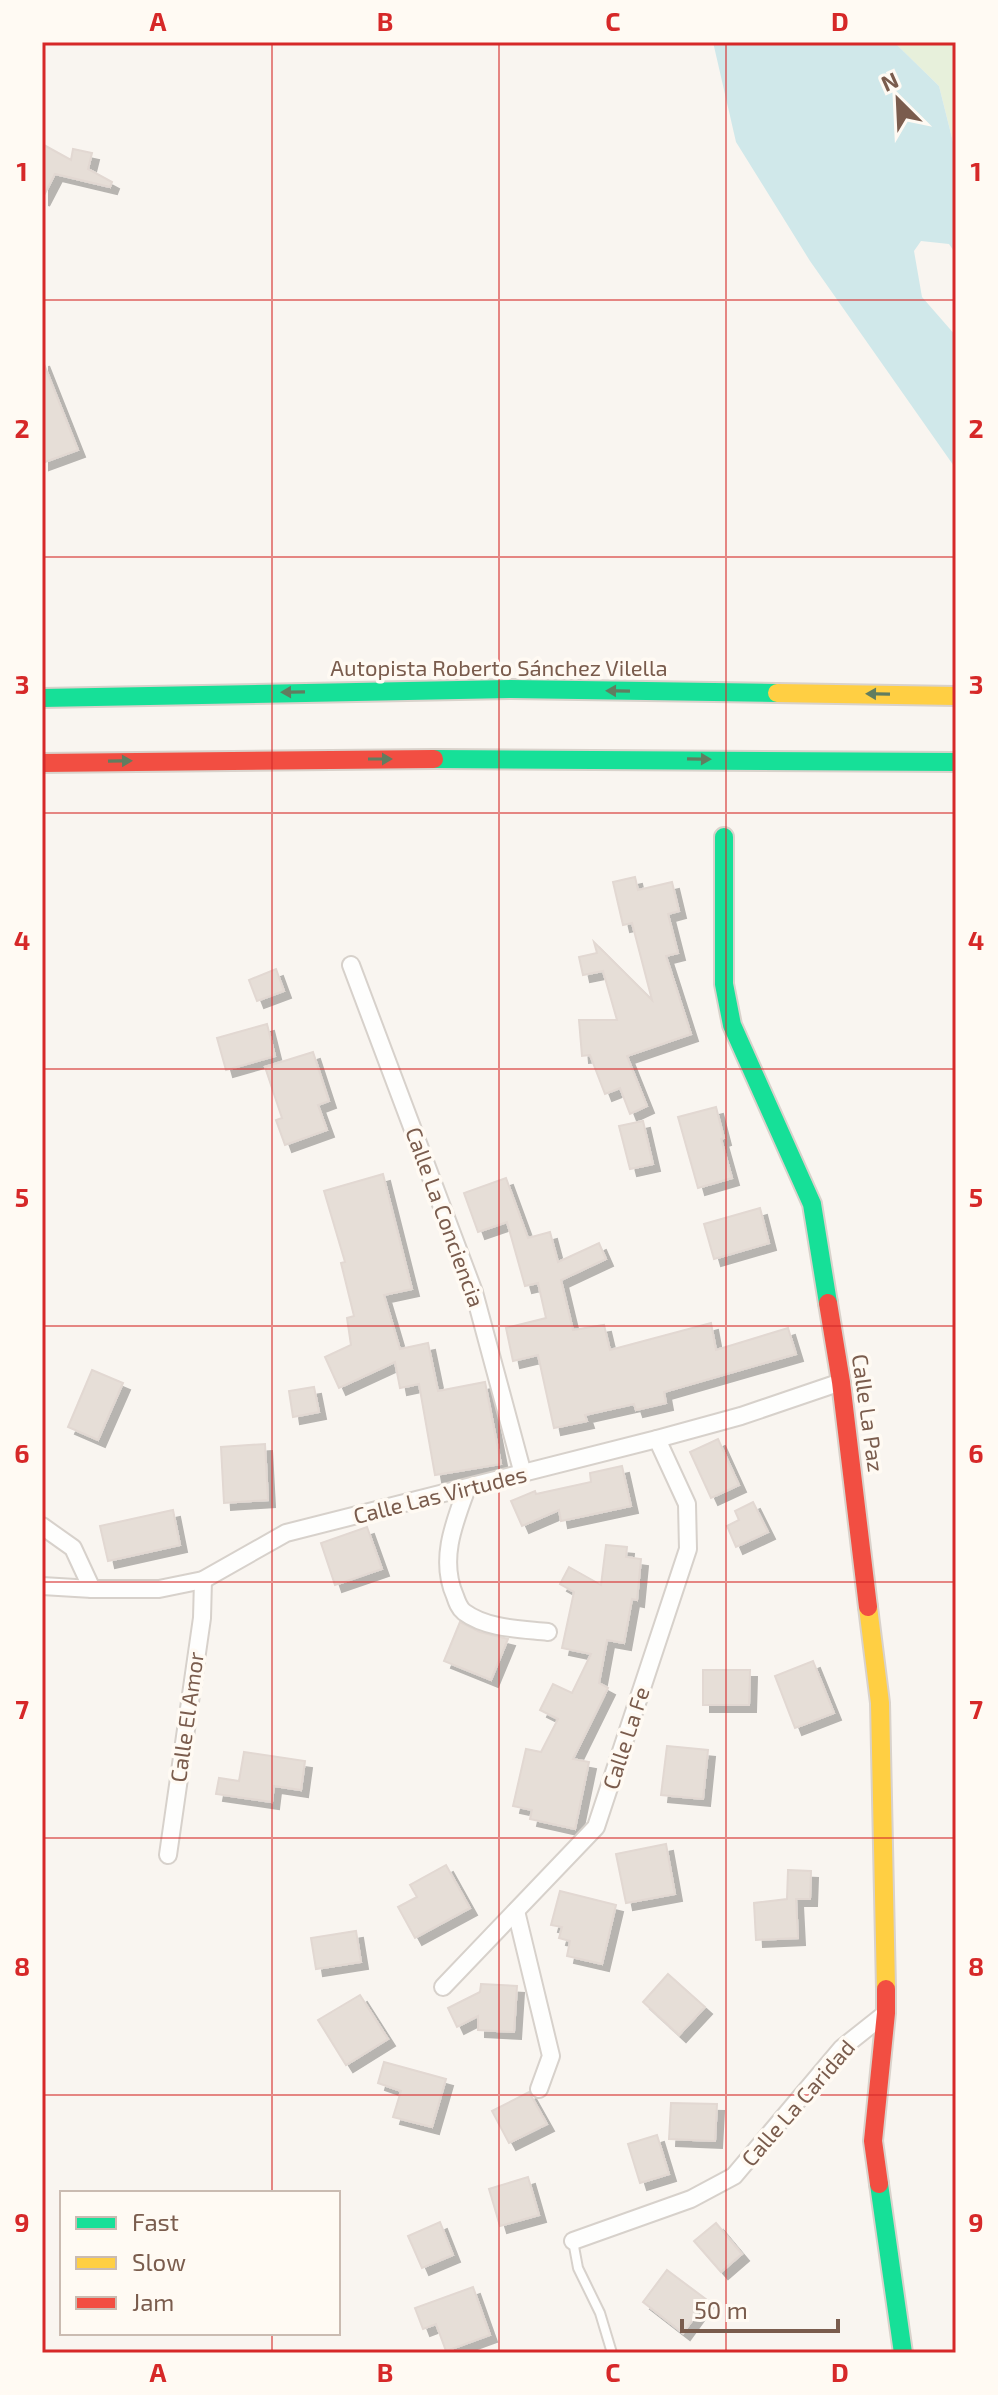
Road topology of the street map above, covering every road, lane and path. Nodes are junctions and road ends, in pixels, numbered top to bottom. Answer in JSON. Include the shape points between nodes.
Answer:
{"nodes":[{"id":1,"x":956,"y":696,"type":"edge"},
{"id":2,"x":42,"y":698,"type":"edge"},
{"id":3,"x":956,"y":762,"type":"edge"},
{"id":4,"x":42,"y":763,"type":"edge"},
{"id":5,"x":724,"y":837,"type":"dead end"},
{"id":6,"x":351,"y":965,"type":"dead end"},
{"id":7,"x":841,"y":1382,"type":"junction"},
{"id":8,"x":657,"y":1439,"type":"junction"},
{"id":9,"x":523,"y":1474,"type":"junction"},
{"id":10,"x":467,"y":1488,"type":"junction"},
{"id":11,"x":42,"y":1526,"type":"edge"},
{"id":12,"x":203,"y":1580,"type":"junction"},
{"id":13,"x":42,"y":1586,"type":"edge"},
{"id":14,"x":92,"y":1589,"type":"junction"},
{"id":15,"x":548,"y":1632,"type":"dead end"},
{"id":16,"x":168,"y":1855,"type":"dead end"},
{"id":17,"x":516,"y":1911,"type":"junction"},
{"id":18,"x":443,"y":1987,"type":"dead end"},
{"id":19,"x":886,"y":2013,"type":"junction"},
{"id":20,"x":539,"y":2089,"type":"dead end"},
{"id":21,"x":573,"y":2241,"type":"joint"},
{"id":22,"x":612,"y":2353,"type":"edge"},
{"id":23,"x":903,"y":2353,"type":"edge"}],
"edges":[{"from":1,"to":2,"type":"main road","name":"Autopista Roberto Sánchez Vilella","one_way":true,"via":[[511,689]]},
{"from":4,"to":3,"type":"main road","one_way":true,"via":[[537,758]]},
{"from":5,"to":7,"type":"main road","name":"Calle La Paz","via":[[724,984],[732,1025],[812,1204]]},
{"from":6,"to":9,"type":"street","name":"Calle La Conciencia","via":[[474,1292]]},
{"from":7,"to":8,"type":"street","name":"Calle Las Virtudes"},
{"from":7,"to":19,"type":"main road","name":"Calle La Paz","via":[[880,1703]]},
{"from":8,"to":9,"type":"street","name":"Calle Las Virtudes"},
{"from":8,"to":17,"type":"street","name":"Calle La Fe","via":[[687,1504],[688,1549],[596,1827]]},
{"from":9,"to":10,"type":"street","name":"Calle Las Virtudes"},
{"from":10,"to":12,"type":"street","name":"Calle Las Virtudes","via":[[286,1533]]},
{"from":10,"to":15,"type":"street","via":[[446,1562],[461,1610],[505,1628]]},
{"from":11,"to":14,"type":"street","via":[[73,1548]]},
{"from":12,"to":14,"type":"street","name":"Calle Las Virtudes","via":[[159,1589]]},
{"from":12,"to":16,"type":"street","name":"Calle El Amor"},
{"from":13,"to":14,"type":"street","name":"Calle Las Virtudes"},
{"from":17,"to":18,"type":"street","name":"Calle La Fe"},
{"from":17,"to":20,"type":"street","via":[[551,2056]]},
{"from":19,"to":21,"type":"street","name":"Calle La Caridad","via":[[842,2048],[734,2176],[691,2199]]},
{"from":19,"to":23,"type":"main road","name":"Calle La Paz","via":[[873,2141]]},
{"from":21,"to":22,"type":"lane","via":[[578,2268]]}]}
